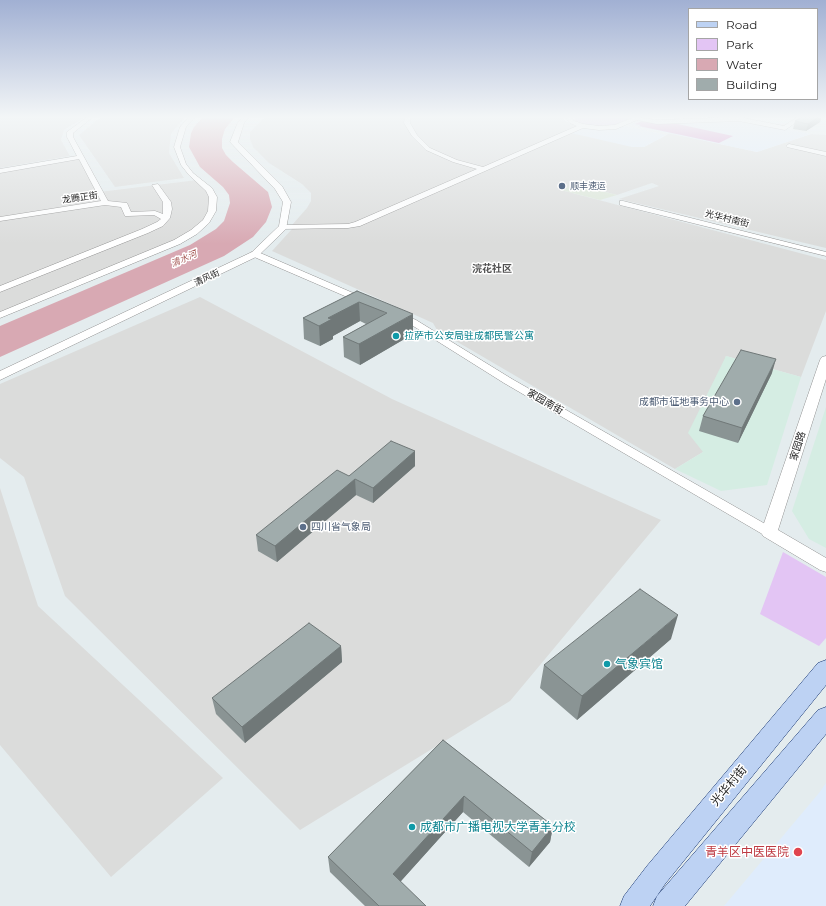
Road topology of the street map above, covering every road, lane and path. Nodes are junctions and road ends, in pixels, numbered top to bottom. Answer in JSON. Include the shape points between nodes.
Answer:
{"nodes":[{"id":1,"x":68,"y":159,"type":"edge"},
{"id":2,"x":82,"y":159,"type":"edge"},
{"id":3,"x":180,"y":159,"type":"edge"},
{"id":4,"x":251,"y":159,"type":"edge"},
{"id":5,"x":451,"y":159,"type":"edge"},
{"id":6,"x":506,"y":159,"type":"edge"},
{"id":7,"x":484,"y":169,"type":"junction"},
{"id":8,"x":0,"y":171,"type":"edge"},
{"id":9,"x":156,"y":185,"type":"dead end"},
{"id":10,"x":105,"y":203,"type":"junction"},
{"id":11,"x":623,"y":203,"type":"dead end"},
{"id":12,"x":168,"y":209,"type":"junction"},
{"id":13,"x":155,"y":213,"type":"junction"},
{"id":14,"x":166,"y":218,"type":"junction"},
{"id":15,"x":0,"y":219,"type":"edge"},
{"id":16,"x":283,"y":227,"type":"junction"},
{"id":17,"x":255,"y":254,"type":"junction"},
{"id":18,"x":826,"y":254,"type":"edge"},
{"id":19,"x":0,"y":289,"type":"edge"},
{"id":20,"x":0,"y":315,"type":"edge"},
{"id":21,"x":826,"y":360,"type":"edge"},
{"id":22,"x":0,"y":376,"type":"edge"},
{"id":23,"x":769,"y":532,"type":"junction"},
{"id":24,"x":826,"y":566,"type":"edge"},
{"id":25,"x":826,"y":669,"type":"edge"},
{"id":26,"x":826,"y":717,"type":"edge"},
{"id":27,"x":634,"y":906,"type":"edge"},
{"id":28,"x":667,"y":906,"type":"edge"}],
"edges":[{"from":1,"to":8,"type":"street"},
{"from":2,"to":10,"type":"street","name":"龙腾正街"},
{"from":3,"to":20,"type":"street","via":[[213,196],[212,211],[194,232],[177,242]]},
{"from":4,"to":16,"type":"street","via":[[279,188],[287,202]]},
{"from":5,"to":7,"type":"street"},
{"from":6,"to":7,"type":"street"},
{"from":7,"to":16,"type":"street","via":[[357,224]]},
{"from":9,"to":12,"type":"street","via":[[167,202]]},
{"from":10,"to":13,"type":"street","via":[[124,206],[128,214]]},
{"from":10,"to":15,"type":"street","name":"龙腾正街"},
{"from":11,"to":18,"type":"street","name":"光华村南街"},
{"from":12,"to":13,"type":"street"},
{"from":12,"to":14,"type":"street"},
{"from":13,"to":14,"type":"street"},
{"from":14,"to":19,"type":"street","via":[[146,231]]},
{"from":16,"to":17,"type":"street","name":"清风街"},
{"from":17,"to":22,"type":"street","name":"清风街"},
{"from":17,"to":23,"type":"street","name":"家园南街","via":[[413,322],[508,381]]},
{"from":21,"to":23,"type":"street","name":"家园路"},
{"from":23,"to":24,"type":"street","name":"家园南街"},
{"from":25,"to":27,"type":"main road","name":"光华村街","via":[[656,875]]},
{"from":26,"to":28,"type":"main road"}]}
